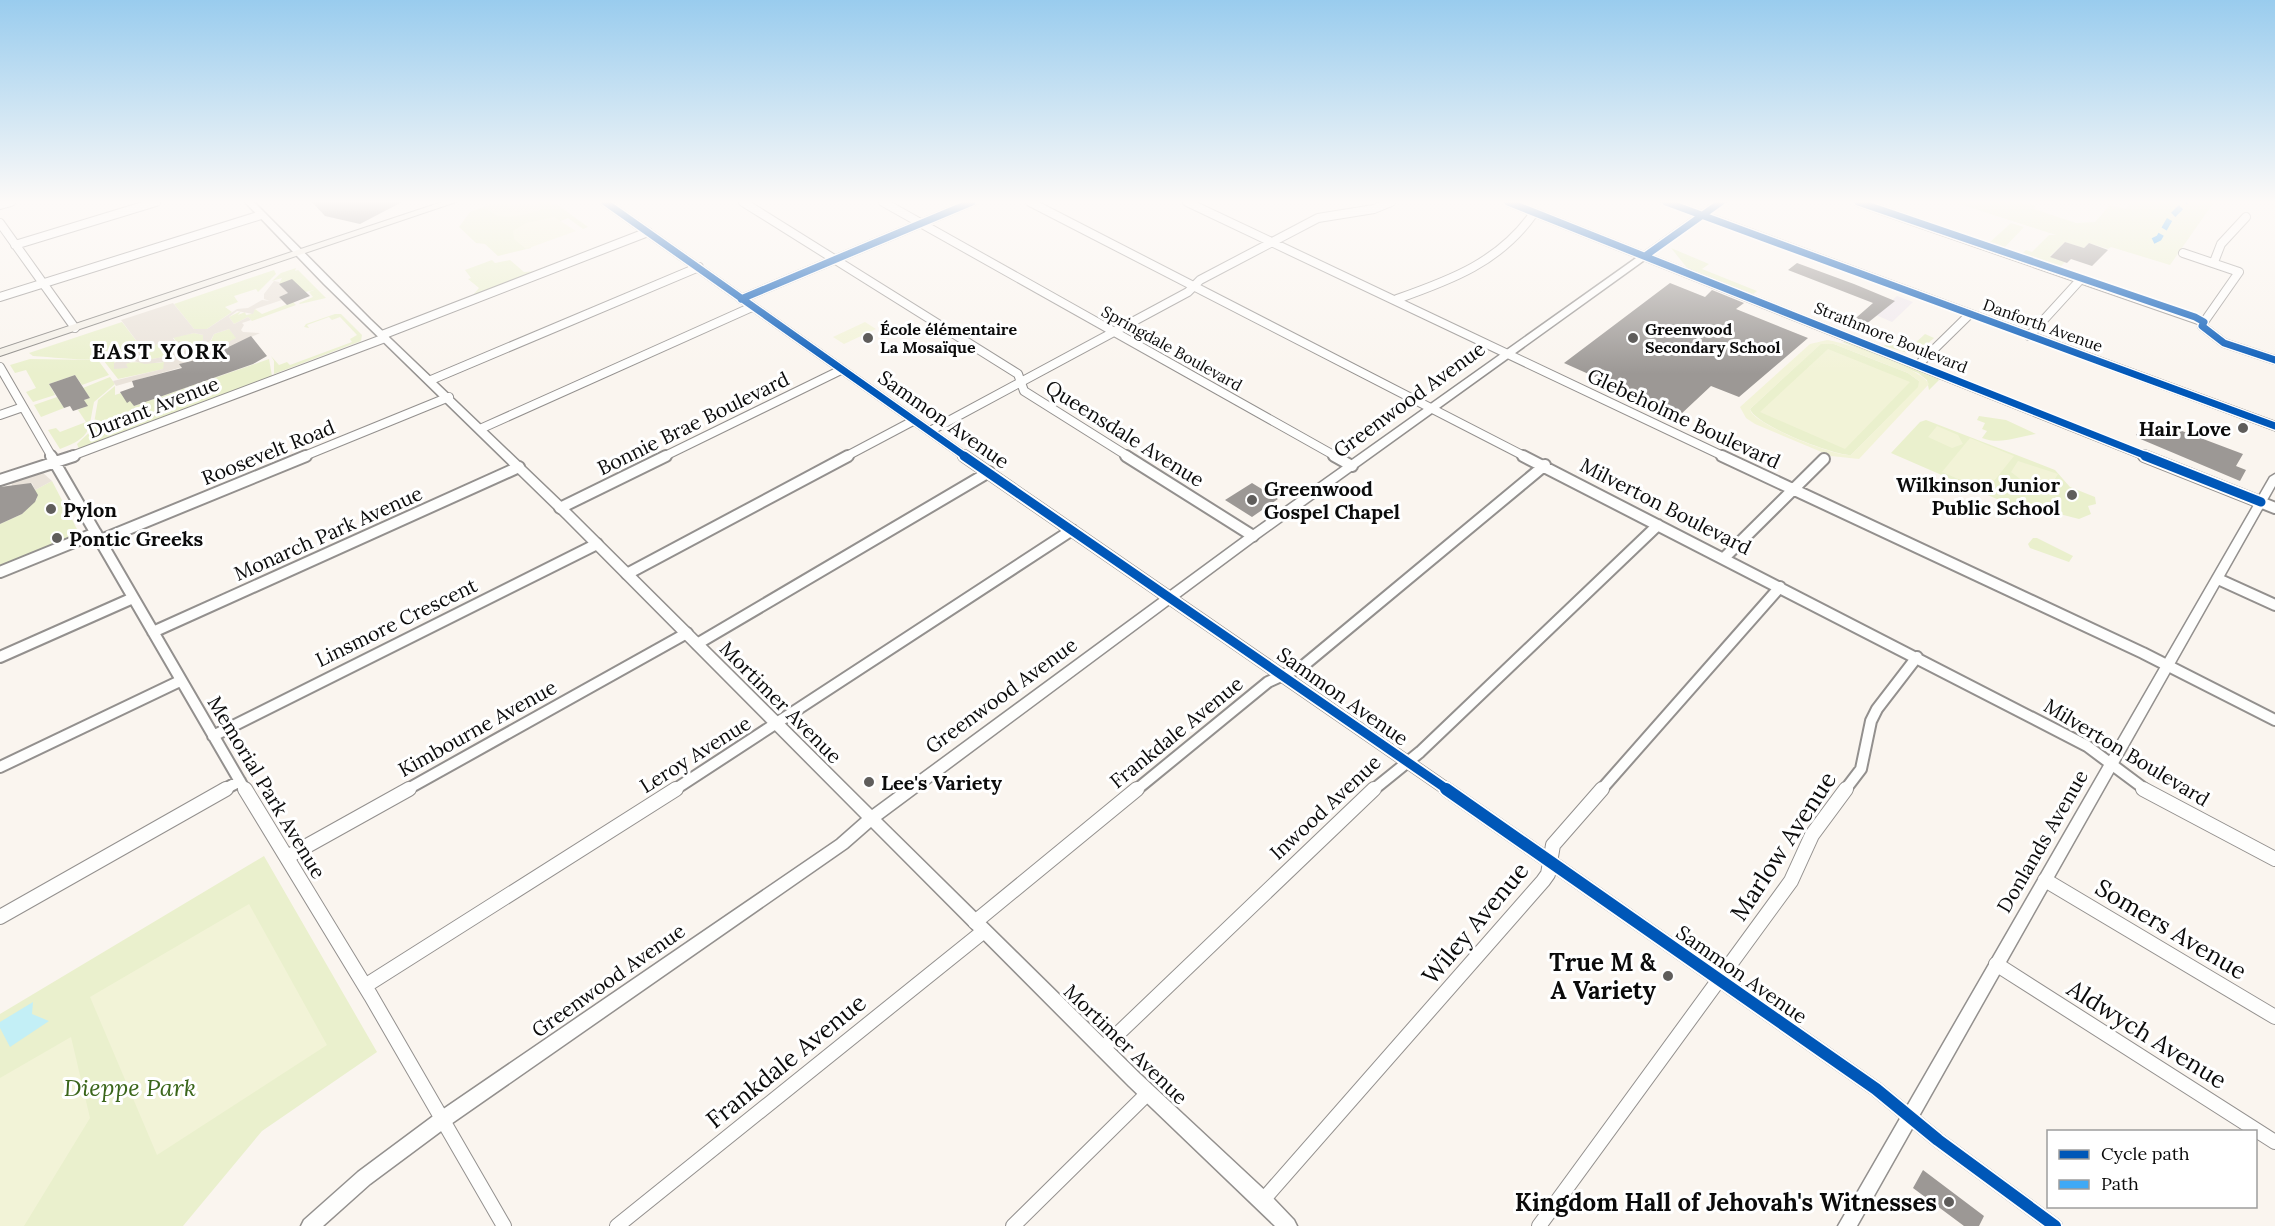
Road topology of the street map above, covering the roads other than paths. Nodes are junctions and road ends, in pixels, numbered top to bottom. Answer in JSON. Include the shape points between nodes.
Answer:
{"nodes":[{"id":1,"x":25,"y":259,"type":"edge"},
{"id":2,"x":121,"y":259,"type":"edge"},
{"id":3,"x":283,"y":259,"type":"edge"},
{"id":4,"x":304,"y":259,"type":"edge"},
{"id":5,"x":580,"y":259,"type":"edge"},
{"id":6,"x":688,"y":259,"type":"edge"},
{"id":7,"x":985,"y":259,"type":"edge"},
{"id":8,"x":1142,"y":259,"type":"edge"},
{"id":9,"x":1241,"y":259,"type":"edge"},
{"id":10,"x":1309,"y":259,"type":"edge"},
{"id":11,"x":1490,"y":259,"type":"edge"},
{"id":12,"x":1640,"y":259,"type":"edge"},
{"id":13,"x":1653,"y":259,"type":"edge"},
{"id":14,"x":1820,"y":259,"type":"edge"},
{"id":15,"x":2024,"y":259,"type":"edge"},
{"id":16,"x":2204,"y":259,"type":"edge"},
{"id":17,"x":834,"y":260,"type":"joint"},
{"id":18,"x":2214,"y":262,"type":"joint"},
{"id":19,"x":699,"y":267,"type":"junction"},
{"id":20,"x":2081,"y":279,"type":"junction"},
{"id":21,"x":43,"y":284,"type":"junction"},
{"id":22,"x":1194,"y":286,"type":"junction"},
{"id":23,"x":0,"y":297,"type":"edge"},
{"id":24,"x":741,"y":298,"type":"junction"},
{"id":25,"x":1398,"y":299,"type":"junction"},
{"id":26,"x":752,"y":307,"type":"junction"},
{"id":27,"x":1970,"y":314,"type":"junction"},
{"id":28,"x":2204,"y":322,"type":"junction"},
{"id":29,"x":75,"y":328,"type":"junction"},
{"id":30,"x":1114,"y":332,"type":"junction"},
{"id":31,"x":2029,"y":336,"type":"junction"},
{"id":32,"x":384,"y":337,"type":"junction"},
{"id":33,"x":0,"y":353,"type":"edge"},
{"id":34,"x":1509,"y":353,"type":"junction"},
{"id":35,"x":2275,"y":360,"type":"edge"},
{"id":36,"x":1919,"y":364,"type":"junction"},
{"id":37,"x":0,"y":367,"type":"edge"},
{"id":38,"x":841,"y":370,"type":"junction"},
{"id":39,"x":430,"y":380,"type":"junction"},
{"id":40,"x":1022,"y":383,"type":"junction"},
{"id":41,"x":449,"y":397,"type":"junction"},
{"id":42,"x":23,"y":407,"type":"junction"},
{"id":43,"x":1432,"y":408,"type":"junction"},
{"id":44,"x":0,"y":415,"type":"edge"},
{"id":45,"x":913,"y":420,"type":"junction"},
{"id":46,"x":2275,"y":426,"type":"edge"},
{"id":47,"x":480,"y":429,"type":"junction"},
{"id":48,"x":930,"y":431,"type":"junction"},
{"id":49,"x":1824,"y":459,"type":"dead end"},
{"id":50,"x":54,"y":461,"type":"junction"},
{"id":51,"x":1545,"y":465,"type":"junction"},
{"id":52,"x":1352,"y":466,"type":"junction"},
{"id":53,"x":519,"y":467,"type":"junction"},
{"id":54,"x":989,"y":472,"type":"junction"},
{"id":55,"x":2275,"y":477,"type":"edge"},
{"id":56,"x":0,"y":480,"type":"edge"},
{"id":57,"x":1794,"y":490,"type":"junction"},
{"id":58,"x":2261,"y":502,"type":"junction"},
{"id":59,"x":560,"y":508,"type":"junction"},
{"id":60,"x":2275,"y":508,"type":"edge"},
{"id":61,"x":1658,"y":525,"type":"junction"},
{"id":62,"x":1072,"y":530,"type":"junction"},
{"id":63,"x":98,"y":536,"type":"junction"},
{"id":64,"x":1253,"y":536,"type":"junction"},
{"id":65,"x":597,"y":544,"type":"junction"},
{"id":66,"x":1724,"y":558,"type":"junction"},
{"id":67,"x":0,"y":572,"type":"edge"},
{"id":68,"x":627,"y":574,"type":"junction"},
{"id":69,"x":2217,"y":579,"type":"junction"},
{"id":70,"x":1780,"y":587,"type":"junction"},
{"id":71,"x":1171,"y":597,"type":"junction"},
{"id":72,"x":133,"y":598,"type":"junction"},
{"id":73,"x":2275,"y":605,"type":"edge"},
{"id":74,"x":153,"y":632,"type":"junction"},
{"id":75,"x":692,"y":638,"type":"junction"},
{"id":76,"x":0,"y":657,"type":"edge"},
{"id":77,"x":1917,"y":657,"type":"junction"},
{"id":78,"x":2166,"y":666,"type":"junction"},
{"id":79,"x":1282,"y":676,"type":"junction"},
{"id":80,"x":180,"y":681,"type":"junction"},
{"id":81,"x":2275,"y":720,"type":"edge"},
{"id":82,"x":777,"y":725,"type":"junction"},
{"id":83,"x":213,"y":736,"type":"junction"},
{"id":84,"x":1406,"y":762,"type":"junction"},
{"id":85,"x":2111,"y":763,"type":"junction"},
{"id":86,"x":0,"y":767,"type":"edge"},
{"id":87,"x":240,"y":781,"type":"junction"},
{"id":88,"x":869,"y":819,"type":"junction"},
{"id":89,"x":287,"y":857,"type":"junction"},
{"id":90,"x":2275,"y":859,"type":"edge"},
{"id":91,"x":1549,"y":861,"type":"junction"},
{"id":92,"x":2045,"y":880,"type":"junction"},
{"id":93,"x":0,"y":917,"type":"edge"},
{"id":94,"x":979,"y":926,"type":"junction"},
{"id":95,"x":1996,"y":964,"type":"junction"},
{"id":96,"x":1719,"y":980,"type":"junction"},
{"id":97,"x":365,"y":986,"type":"junction"},
{"id":98,"x":2275,"y":1017,"type":"edge"},
{"id":99,"x":1102,"y":1049,"type":"junction"},
{"id":100,"x":1147,"y":1094,"type":"junction"},
{"id":101,"x":1909,"y":1118,"type":"junction"},
{"id":102,"x":442,"y":1119,"type":"junction"},
{"id":103,"x":2256,"y":1130,"type":"edge"},
{"id":104,"x":2257,"y":1131,"type":"edge"},
{"id":105,"x":2275,"y":1142,"type":"edge"},
{"id":106,"x":1263,"y":1200,"type":"junction"},
{"id":107,"x":310,"y":1226,"type":"edge"},
{"id":108,"x":504,"y":1226,"type":"edge"},
{"id":109,"x":617,"y":1226,"type":"edge"},
{"id":110,"x":1013,"y":1226,"type":"edge"},
{"id":111,"x":1288,"y":1226,"type":"edge"},
{"id":112,"x":1539,"y":1226,"type":"edge"},
{"id":113,"x":1846,"y":1226,"type":"edge"},
{"id":114,"x":2055,"y":1226,"type":"edge"}],
"edges":[{"from":1,"to":21,"type":"street"},
{"from":2,"to":21,"type":"street"},
{"from":3,"to":29,"type":"main road"},
{"from":4,"to":32,"type":"street","name":"Mortimer Avenue"},
{"from":5,"to":32,"type":"street","name":"Durant Avenue"},
{"from":6,"to":19,"type":"street","name":"Sammon Avenue"},
{"from":7,"to":30,"type":"street","name":"Springdale Boulevard"},
{"from":8,"to":22,"type":"street","name":"Milverton Boulevard"},
{"from":9,"to":22,"type":"street"},
{"from":10,"to":25,"type":"street","name":"Glebeholme Boulevard"},
{"from":11,"to":25,"type":"street","via":[[1460,276]]},
{"from":12,"to":34,"type":"street","name":"Greenwood Avenue"},
{"from":13,"to":36,"type":"street","name":"Strathmore Boulevard"},
{"from":14,"to":27,"type":"main road","name":"Danforth Avenue"},
{"from":15,"to":20,"type":"street"},
{"from":16,"to":18,"type":"street"},
{"from":17,"to":24,"type":"street"},
{"from":17,"to":40,"type":"street","name":"Queensdale Avenue","via":[[1018,374]]},
{"from":18,"to":28,"type":"street","via":[[2239,272]]},
{"from":19,"to":24,"type":"street","name":"Sammon Avenue"},
{"from":19,"to":39,"type":"street"},
{"from":20,"to":28,"type":"street"},
{"from":20,"to":31,"type":"street"},
{"from":21,"to":23,"type":"street"},
{"from":21,"to":29,"type":"street"},
{"from":22,"to":30,"type":"street"},
{"from":22,"to":43,"type":"street","name":"Milverton Boulevard"},
{"from":24,"to":26,"type":"street","name":"Sammon Avenue"},
{"from":25,"to":34,"type":"street","name":"Glebeholme Boulevard"},
{"from":26,"to":38,"type":"street","name":"Sammon Avenue"},
{"from":26,"to":47,"type":"street"},
{"from":27,"to":31,"type":"main road","name":"Danforth Avenue"},
{"from":27,"to":36,"type":"street"},
{"from":28,"to":35,"type":"street","via":[[2204,330],[2218,340]]},
{"from":29,"to":33,"type":"main road"},
{"from":30,"to":40,"type":"street"},
{"from":30,"to":52,"type":"street","name":"Springdale Boulevard"},
{"from":31,"to":46,"type":"main road","name":"Danforth Avenue"},
{"from":32,"to":39,"type":"street","name":"Mortimer Avenue"},
{"from":32,"to":50,"type":"street","name":"Durant Avenue"},
{"from":34,"to":43,"type":"street","name":"Greenwood Avenue"},
{"from":34,"to":57,"type":"street","name":"Glebeholme Boulevard"},
{"from":36,"to":58,"type":"street","name":"Strathmore Boulevard"},
{"from":37,"to":42,"type":"street","name":"Memorial Park Avenue"},
{"from":38,"to":45,"type":"street","name":"Sammon Avenue"},
{"from":38,"to":59,"type":"street","name":"Bonnie Brae Boulevard"},
{"from":39,"to":41,"type":"street","name":"Mortimer Avenue"},
{"from":40,"to":48,"type":"street"},
{"from":40,"to":64,"type":"street","name":"Queensdale Avenue","via":[[1024,391]]},
{"from":41,"to":47,"type":"street","name":"Mortimer Avenue"},
{"from":41,"to":63,"type":"street","name":"Roosevelt Road"},
{"from":42,"to":44,"type":"street"},
{"from":42,"to":50,"type":"street","name":"Memorial Park Avenue"},
{"from":43,"to":51,"type":"street","name":"Milverton Boulevard"},
{"from":43,"to":52,"type":"street","name":"Greenwood Avenue"},
{"from":45,"to":48,"type":"street","name":"Sammon Avenue"},
{"from":45,"to":68,"type":"street"},
{"from":47,"to":53,"type":"street","name":"Mortimer Avenue"},
{"from":48,"to":54,"type":"street","name":"Sammon Avenue"},
{"from":49,"to":57,"type":"street"},
{"from":50,"to":56,"type":"street","name":"Durant Avenue"},
{"from":50,"to":63,"type":"street","name":"Memorial Park Avenue"},
{"from":51,"to":61,"type":"street","name":"Milverton Boulevard"},
{"from":51,"to":79,"type":"street","name":"Frankdale Avenue","via":[[1303,666]]},
{"from":52,"to":64,"type":"street","name":"Greenwood Avenue"},
{"from":53,"to":59,"type":"street","name":"Mortimer Avenue"},
{"from":53,"to":74,"type":"street","name":"Monarch Park Avenue"},
{"from":54,"to":62,"type":"street","name":"Sammon Avenue"},
{"from":54,"to":75,"type":"street","name":"Kimbourne Avenue"},
{"from":55,"to":58,"type":"street","name":"Donlands Avenue"},
{"from":57,"to":66,"type":"street"},
{"from":57,"to":78,"type":"street","name":"Glebeholme Boulevard"},
{"from":58,"to":60,"type":"street","name":"Strathmore Boulevard"},
{"from":58,"to":69,"type":"street","name":"Donlands Avenue"},
{"from":59,"to":65,"type":"street","name":"Mortimer Avenue"},
{"from":61,"to":66,"type":"street","name":"Milverton Boulevard"},
{"from":61,"to":84,"type":"street","name":"Inwood Avenue"},
{"from":62,"to":71,"type":"street","name":"Sammon Avenue"},
{"from":62,"to":82,"type":"street","name":"Leroy Avenue"},
{"from":63,"to":67,"type":"street","name":"Roosevelt Road"},
{"from":63,"to":72,"type":"street","name":"Memorial Park Avenue"},
{"from":64,"to":71,"type":"street","name":"Greenwood Avenue"},
{"from":65,"to":68,"type":"street","name":"Mortimer Avenue"},
{"from":65,"to":83,"type":"street","name":"Linsmore Crescent"},
{"from":66,"to":70,"type":"street","name":"Milverton Boulevard"},
{"from":68,"to":75,"type":"street","name":"Mortimer Avenue"},
{"from":69,"to":73,"type":"street"},
{"from":69,"to":78,"type":"street","name":"Donlands Avenue"},
{"from":70,"to":77,"type":"street","name":"Milverton Boulevard"},
{"from":70,"to":91,"type":"street","name":"Wiley Avenue","via":[[1553,845]]},
{"from":71,"to":79,"type":"street","name":"Sammon Avenue"},
{"from":71,"to":88,"type":"street","name":"Greenwood Avenue"},
{"from":72,"to":74,"type":"street","name":"Memorial Park Avenue"},
{"from":72,"to":76,"type":"street"},
{"from":74,"to":80,"type":"street","name":"Memorial Park Avenue"},
{"from":75,"to":82,"type":"street","name":"Mortimer Avenue"},
{"from":75,"to":89,"type":"street","name":"Kimbourne Avenue"},
{"from":77,"to":85,"type":"street","name":"Milverton Boulevard"},
{"from":77,"to":96,"type":"street","name":"Marlow Avenue","via":[[1871,721],[1861,769],[1812,835],[1791,881]]},
{"from":78,"to":81,"type":"street","name":"Glebeholme Boulevard"},
{"from":78,"to":85,"type":"street","name":"Donlands Avenue"},
{"from":79,"to":84,"type":"street","name":"Sammon Avenue"},
{"from":79,"to":94,"type":"street","name":"Frankdale Avenue","via":[[1268,682]]},
{"from":80,"to":83,"type":"street","name":"Memorial Park Avenue"},
{"from":80,"to":86,"type":"street"},
{"from":82,"to":88,"type":"street","name":"Mortimer Avenue"},
{"from":82,"to":97,"type":"street","name":"Leroy Avenue"},
{"from":83,"to":87,"type":"street","name":"Memorial Park Avenue"},
{"from":84,"to":91,"type":"street","name":"Sammon Avenue"},
{"from":84,"to":99,"type":"street","name":"Inwood Avenue"},
{"from":85,"to":90,"type":"street","name":"Milverton Boulevard","via":[[2136,785]]},
{"from":85,"to":92,"type":"street","name":"Donlands Avenue"},
{"from":87,"to":89,"type":"street","name":"Memorial Park Avenue"},
{"from":87,"to":93,"type":"street"},
{"from":88,"to":94,"type":"street","name":"Mortimer Avenue"},
{"from":88,"to":102,"type":"street","name":"Greenwood Avenue","via":[[842,844]]},
{"from":89,"to":97,"type":"street","name":"Memorial Park Avenue"},
{"from":91,"to":96,"type":"street","name":"Sammon Avenue"},
{"from":91,"to":106,"type":"street","name":"Wiley Avenue","via":[[1543,881]]},
{"from":92,"to":95,"type":"street","name":"Donlands Avenue"},
{"from":92,"to":98,"type":"street","name":"Somers Avenue"},
{"from":94,"to":99,"type":"street","name":"Mortimer Avenue"},
{"from":94,"to":109,"type":"street","name":"Frankdale Avenue"},
{"from":95,"to":101,"type":"street","name":"Donlands Avenue"},
{"from":95,"to":103,"type":"street","name":"Aldwych Avenue"},
{"from":96,"to":101,"type":"street","name":"Sammon Avenue","via":[[1876,1089]]},
{"from":96,"to":112,"type":"street","name":"Marlow Avenue"},
{"from":97,"to":102,"type":"street","name":"Memorial Park Avenue"},
{"from":99,"to":100,"type":"street","name":"Mortimer Avenue"},
{"from":100,"to":106,"type":"street","name":"Mortimer Avenue"},
{"from":100,"to":110,"type":"street"},
{"from":101,"to":113,"type":"street","name":"Donlands Avenue"},
{"from":101,"to":114,"type":"street","name":"Sammon Avenue"},
{"from":102,"to":107,"type":"street","name":"Greenwood Avenue","via":[[364,1178]]},
{"from":102,"to":108,"type":"street","name":"Memorial Park Avenue"},
{"from":104,"to":105,"type":"street","name":"Aldwych Avenue"},
{"from":106,"to":111,"type":"street","name":"Mortimer Avenue"}]}
